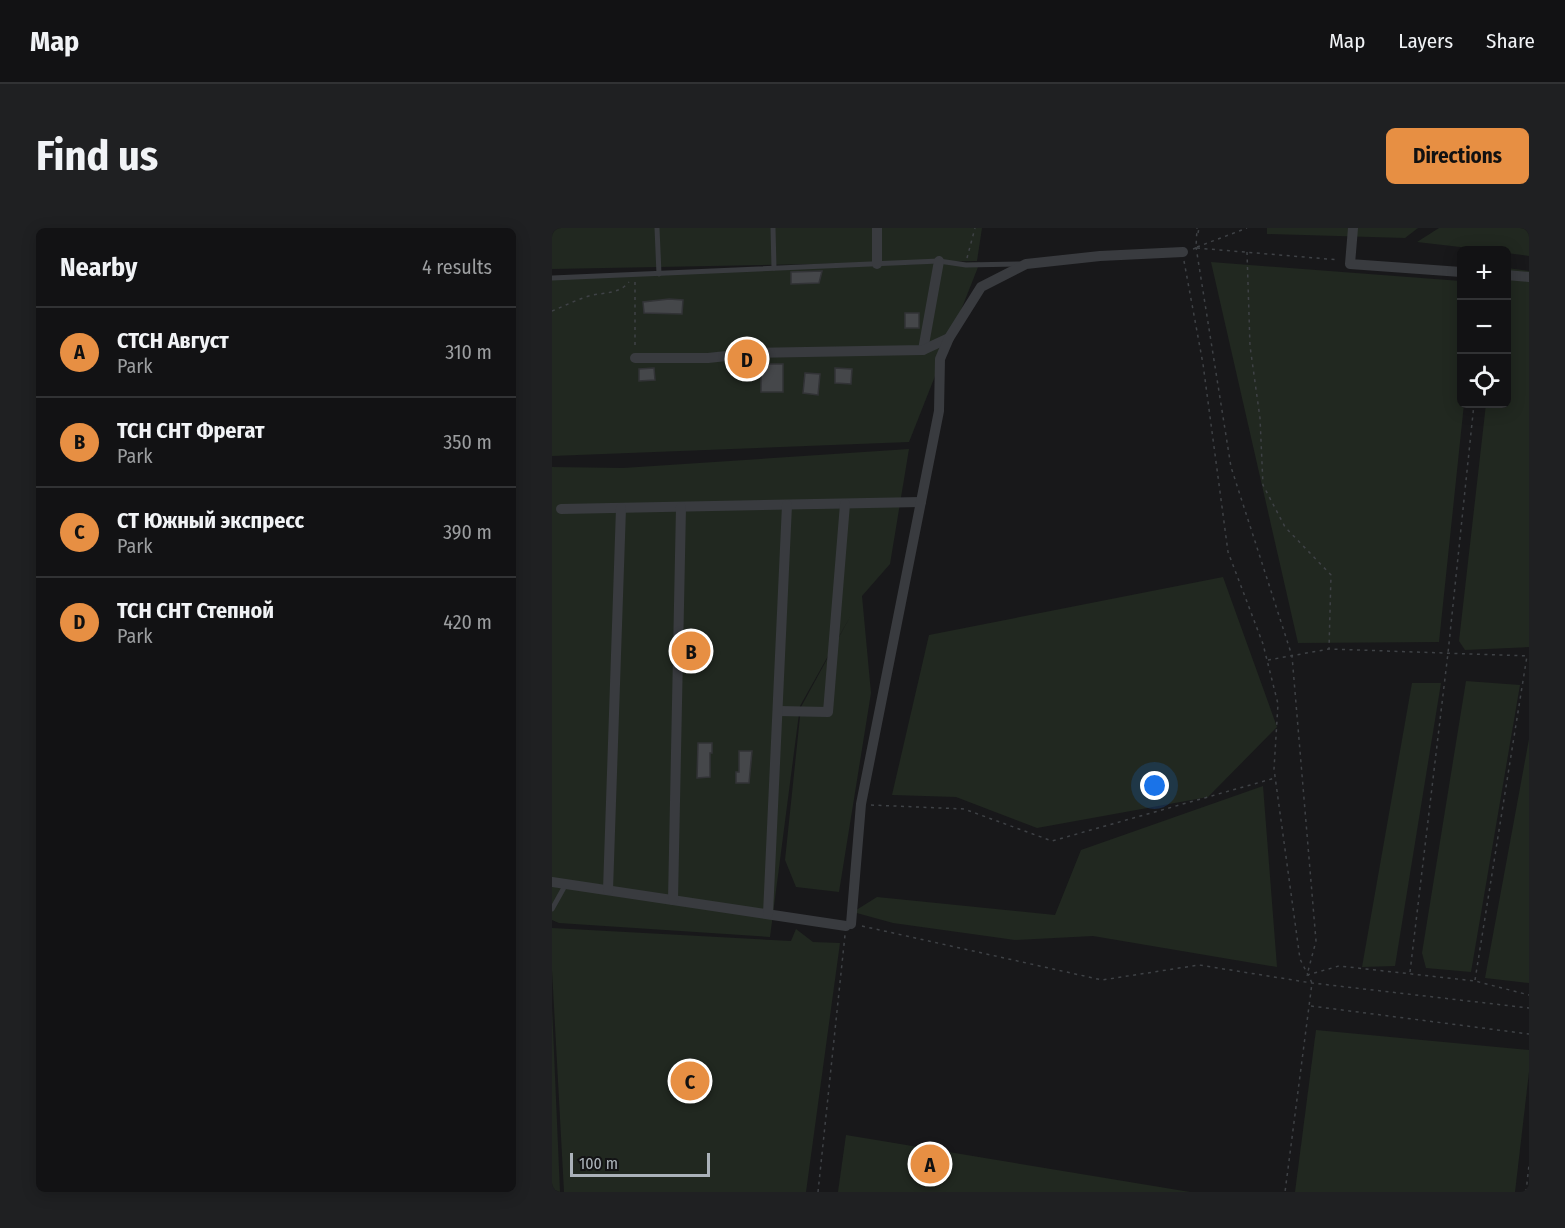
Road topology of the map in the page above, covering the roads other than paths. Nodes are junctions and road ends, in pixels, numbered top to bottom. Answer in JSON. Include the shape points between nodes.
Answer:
{"nodes":[{"id":1,"x":657,"y":228,"type":"edge"},
{"id":2,"x":773,"y":228,"type":"edge"},
{"id":3,"x":877,"y":228,"type":"edge"},
{"id":4,"x":1353,"y":228,"type":"edge"},
{"id":5,"x":1183,"y":252,"type":"road end"},
{"id":6,"x":939,"y":261,"type":"junction"},
{"id":7,"x":877,"y":264,"type":"junction"},
{"id":8,"x":1026,"y":264,"type":"junction"},
{"id":9,"x":774,"y":268,"type":"junction"},
{"id":10,"x":1457,"y":272,"type":"edge"},
{"id":11,"x":659,"y":274,"type":"junction"},
{"id":12,"x":1511,"y":275,"type":"edge"},
{"id":13,"x":1529,"y":277,"type":"edge"},
{"id":14,"x":552,"y":278,"type":"edge"},
{"id":15,"x":949,"y":338,"type":"junction"},
{"id":16,"x":923,"y":350,"type":"junction"},
{"id":17,"x":636,"y":358,"type":"road end"},
{"id":18,"x":921,"y":502,"type":"junction"},
{"id":19,"x":845,"y":504,"type":"junction"},
{"id":20,"x":787,"y":505,"type":"junction"},
{"id":21,"x":681,"y":507,"type":"junction"},
{"id":22,"x":621,"y":508,"type":"junction"},
{"id":23,"x":561,"y":509,"type":"dead end"},
{"id":24,"x":778,"y":711,"type":"junction"},
{"id":25,"x":552,"y":882,"type":"edge"},
{"id":26,"x":566,"y":884,"type":"junction"},
{"id":27,"x":608,"y":890,"type":"junction"},
{"id":28,"x":673,"y":900,"type":"junction"},
{"id":29,"x":552,"y":909,"type":"edge"},
{"id":30,"x":768,"y":914,"type":"junction"}],
"edges":[{"from":1,"to":11,"type":"lane"},
{"from":2,"to":9,"type":"lane"},
{"from":3,"to":7,"type":"street"},
{"from":4,"to":10,"type":"street","via":[[1350,264]]},
{"from":5,"to":8,"type":"street"},
{"from":6,"to":7,"type":"lane"},
{"from":6,"to":8,"type":"lane","via":[[966,265]]},
{"from":6,"to":16,"type":"street"},
{"from":7,"to":9,"type":"lane"},
{"from":8,"to":15,"type":"street","via":[[981,287]]},
{"from":9,"to":11,"type":"lane"},
{"from":11,"to":14,"type":"lane"},
{"from":12,"to":13,"type":"street"},
{"from":15,"to":16,"type":"street"},
{"from":15,"to":18,"type":"street","via":[[940,359],[939,411]]},
{"from":16,"to":17,"type":"street"},
{"from":18,"to":19,"type":"street"},
{"from":18,"to":30,"type":"street","via":[[861,804],[848,925]]},
{"from":19,"to":20,"type":"street"},
{"from":19,"to":24,"type":"street","via":[[828,712]]},
{"from":20,"to":21,"type":"street"},
{"from":20,"to":24,"type":"street"},
{"from":21,"to":22,"type":"street"},
{"from":21,"to":28,"type":"street"},
{"from":22,"to":23,"type":"street"},
{"from":22,"to":27,"type":"street"},
{"from":24,"to":30,"type":"street"},
{"from":25,"to":26,"type":"street"},
{"from":26,"to":27,"type":"street"},
{"from":26,"to":29,"type":"lane"},
{"from":27,"to":28,"type":"street"},
{"from":28,"to":30,"type":"street"}]}
